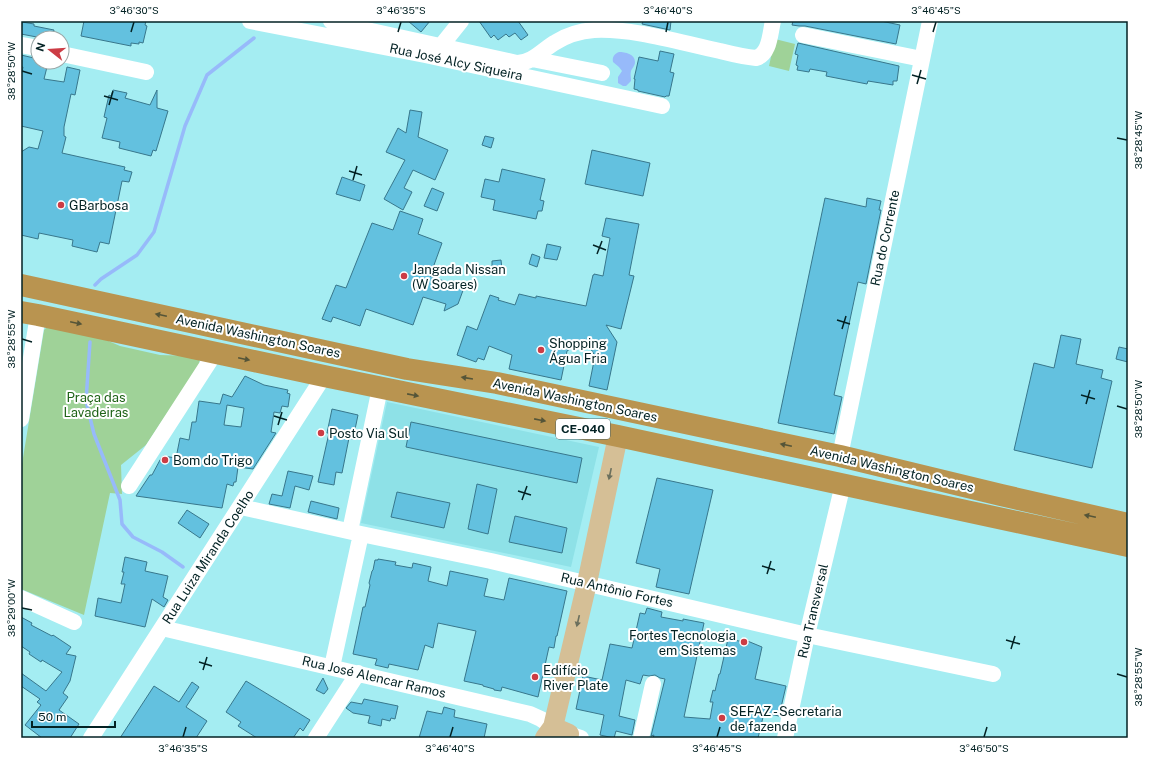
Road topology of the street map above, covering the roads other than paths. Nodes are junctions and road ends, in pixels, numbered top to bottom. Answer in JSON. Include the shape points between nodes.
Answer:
{"nodes":[{"id":1,"x":250,"y":21,"type":"edge"},
{"id":2,"x":331,"y":21,"type":"edge"},
{"id":3,"x":461,"y":21,"type":"edge"},
{"id":4,"x":773,"y":21,"type":"edge"},
{"id":5,"x":930,"y":21,"type":"edge"},
{"id":6,"x":635,"y":27,"type":"edge"},
{"id":7,"x":802,"y":35,"type":"dead end"},
{"id":8,"x":441,"y":46,"type":"junction"},
{"id":9,"x":70,"y":56,"type":"edge"},
{"id":10,"x":532,"y":59,"type":"junction"},
{"id":11,"x":922,"y":59,"type":"junction"},
{"id":12,"x":146,"y":72,"type":"dead end"},
{"id":13,"x":602,"y":73,"type":"dead end"},
{"id":14,"x":662,"y":106,"type":"dead end"},
{"id":15,"x":21,"y":285,"type":"edge"},
{"id":16,"x":30,"y":313,"type":"edge"},
{"id":17,"x":215,"y":353,"type":"junction"},
{"id":18,"x":324,"y":376,"type":"junction"},
{"id":19,"x":380,"y":388,"type":"junction"},
{"id":20,"x":21,"y":419,"type":"edge"},
{"id":21,"x":618,"y":436,"type":"junction"},
{"id":22,"x":840,"y":456,"type":"junction"},
{"id":23,"x":843,"y":484,"type":"junction"},
{"id":24,"x":129,"y":486,"type":"dead end"},
{"id":25,"x":240,"y":507,"type":"junction"},
{"id":26,"x":1128,"y":524,"type":"edge"},
{"id":27,"x":356,"y":533,"type":"junction"},
{"id":28,"x":1128,"y":546,"type":"edge"},
{"id":29,"x":587,"y":583,"type":"junction"},
{"id":30,"x":21,"y":598,"type":"edge"},
{"id":31,"x":74,"y":622,"type":"dead end"},
{"id":32,"x":162,"y":628,"type":"junction"},
{"id":33,"x":807,"y":635,"type":"junction"},
{"id":34,"x":332,"y":667,"type":"junction"},
{"id":35,"x":358,"y":673,"type":"junction"},
{"id":36,"x":994,"y":674,"type":"dead end"},
{"id":37,"x":653,"y":684,"type":"dead end"},
{"id":38,"x":563,"y":735,"type":"edge"},
{"id":39,"x":91,"y":738,"type":"edge"},
{"id":40,"x":316,"y":738,"type":"edge"},
{"id":41,"x":641,"y":738,"type":"edge"},
{"id":42,"x":785,"y":738,"type":"edge"}],
"edges":[{"from":1,"to":14,"type":"street","name":"Rua José Alcy Siqueira","via":[[425,55]]},
{"from":2,"to":8,"type":"street"},
{"from":3,"to":8,"type":"street"},
{"from":4,"to":6,"type":"street","via":[[767,47],[761,57],[756,58]]},
{"from":5,"to":11,"type":"street","name":"Rua do Corrente"},
{"from":6,"to":10,"type":"street","via":[[574,34],[557,41]]},
{"from":7,"to":11,"type":"street"},
{"from":8,"to":10,"type":"street","via":[[517,63]]},
{"from":9,"to":12,"type":"street"},
{"from":10,"to":13,"type":"street"},
{"from":11,"to":22,"type":"street","name":"Rua do Corrente"},
{"from":22,"to":15,"type":"highway","name":"Avenida Washington Soares","number":"CE-040","one_way":true,"via":[[497,383],[407,369]]},
{"from":16,"to":17,"type":"highway","name":"Avenida Washington Soares","number":"CE-040","one_way":true},
{"from":16,"to":20,"type":"street"},
{"from":17,"to":18,"type":"highway","name":"Avenida Washington Soares","number":"CE-040","one_way":true},
{"from":17,"to":24,"type":"street"},
{"from":18,"to":19,"type":"highway","name":"Avenida Washington Soares","number":"CE-040"},
{"from":18,"to":25,"type":"street","name":"Rua Luiza Miranda Coelho"},
{"from":19,"to":21,"type":"highway","name":"Avenida Washington Soares","number":"CE-040","one_way":true},
{"from":19,"to":27,"type":"street"},
{"from":21,"to":23,"type":"highway","name":"Avenida Washington Soares","number":"CE-040"},
{"from":21,"to":29,"type":"main road","one_way":true},
{"from":26,"to":22,"type":"highway","name":"Avenida Washington Soares","number":"CE-040","one_way":true},
{"from":23,"to":28,"type":"highway","name":"Avenida Washington Soares","number":"CE-040"},
{"from":23,"to":33,"type":"street","name":"Rua Transversal"},
{"from":25,"to":27,"type":"street","name":"Rua Antônio Fortes"},
{"from":25,"to":32,"type":"street","name":"Rua Luiza Miranda Coelho"},
{"from":27,"to":29,"type":"street","name":"Rua Antônio Fortes"},
{"from":27,"to":34,"type":"street"},
{"from":29,"to":33,"type":"street","name":"Rua Antônio Fortes"},
{"from":29,"to":38,"type":"main road","one_way":true},
{"from":30,"to":31,"type":"street"},
{"from":32,"to":34,"type":"street","name":"Rua José Alencar Ramos"},
{"from":32,"to":39,"type":"street","name":"Rua Luiza Miranda Coelho"},
{"from":33,"to":36,"type":"street","name":"Rua Antônio Fortes"},
{"from":33,"to":42,"type":"street","name":"Rua Transversal"},
{"from":34,"to":35,"type":"street","name":"Rua José Alencar Ramos"},
{"from":35,"to":38,"type":"street","name":"Rua José Alencar Ramos","via":[[530,714]]},
{"from":35,"to":40,"type":"street"},
{"from":37,"to":41,"type":"street"}]}
